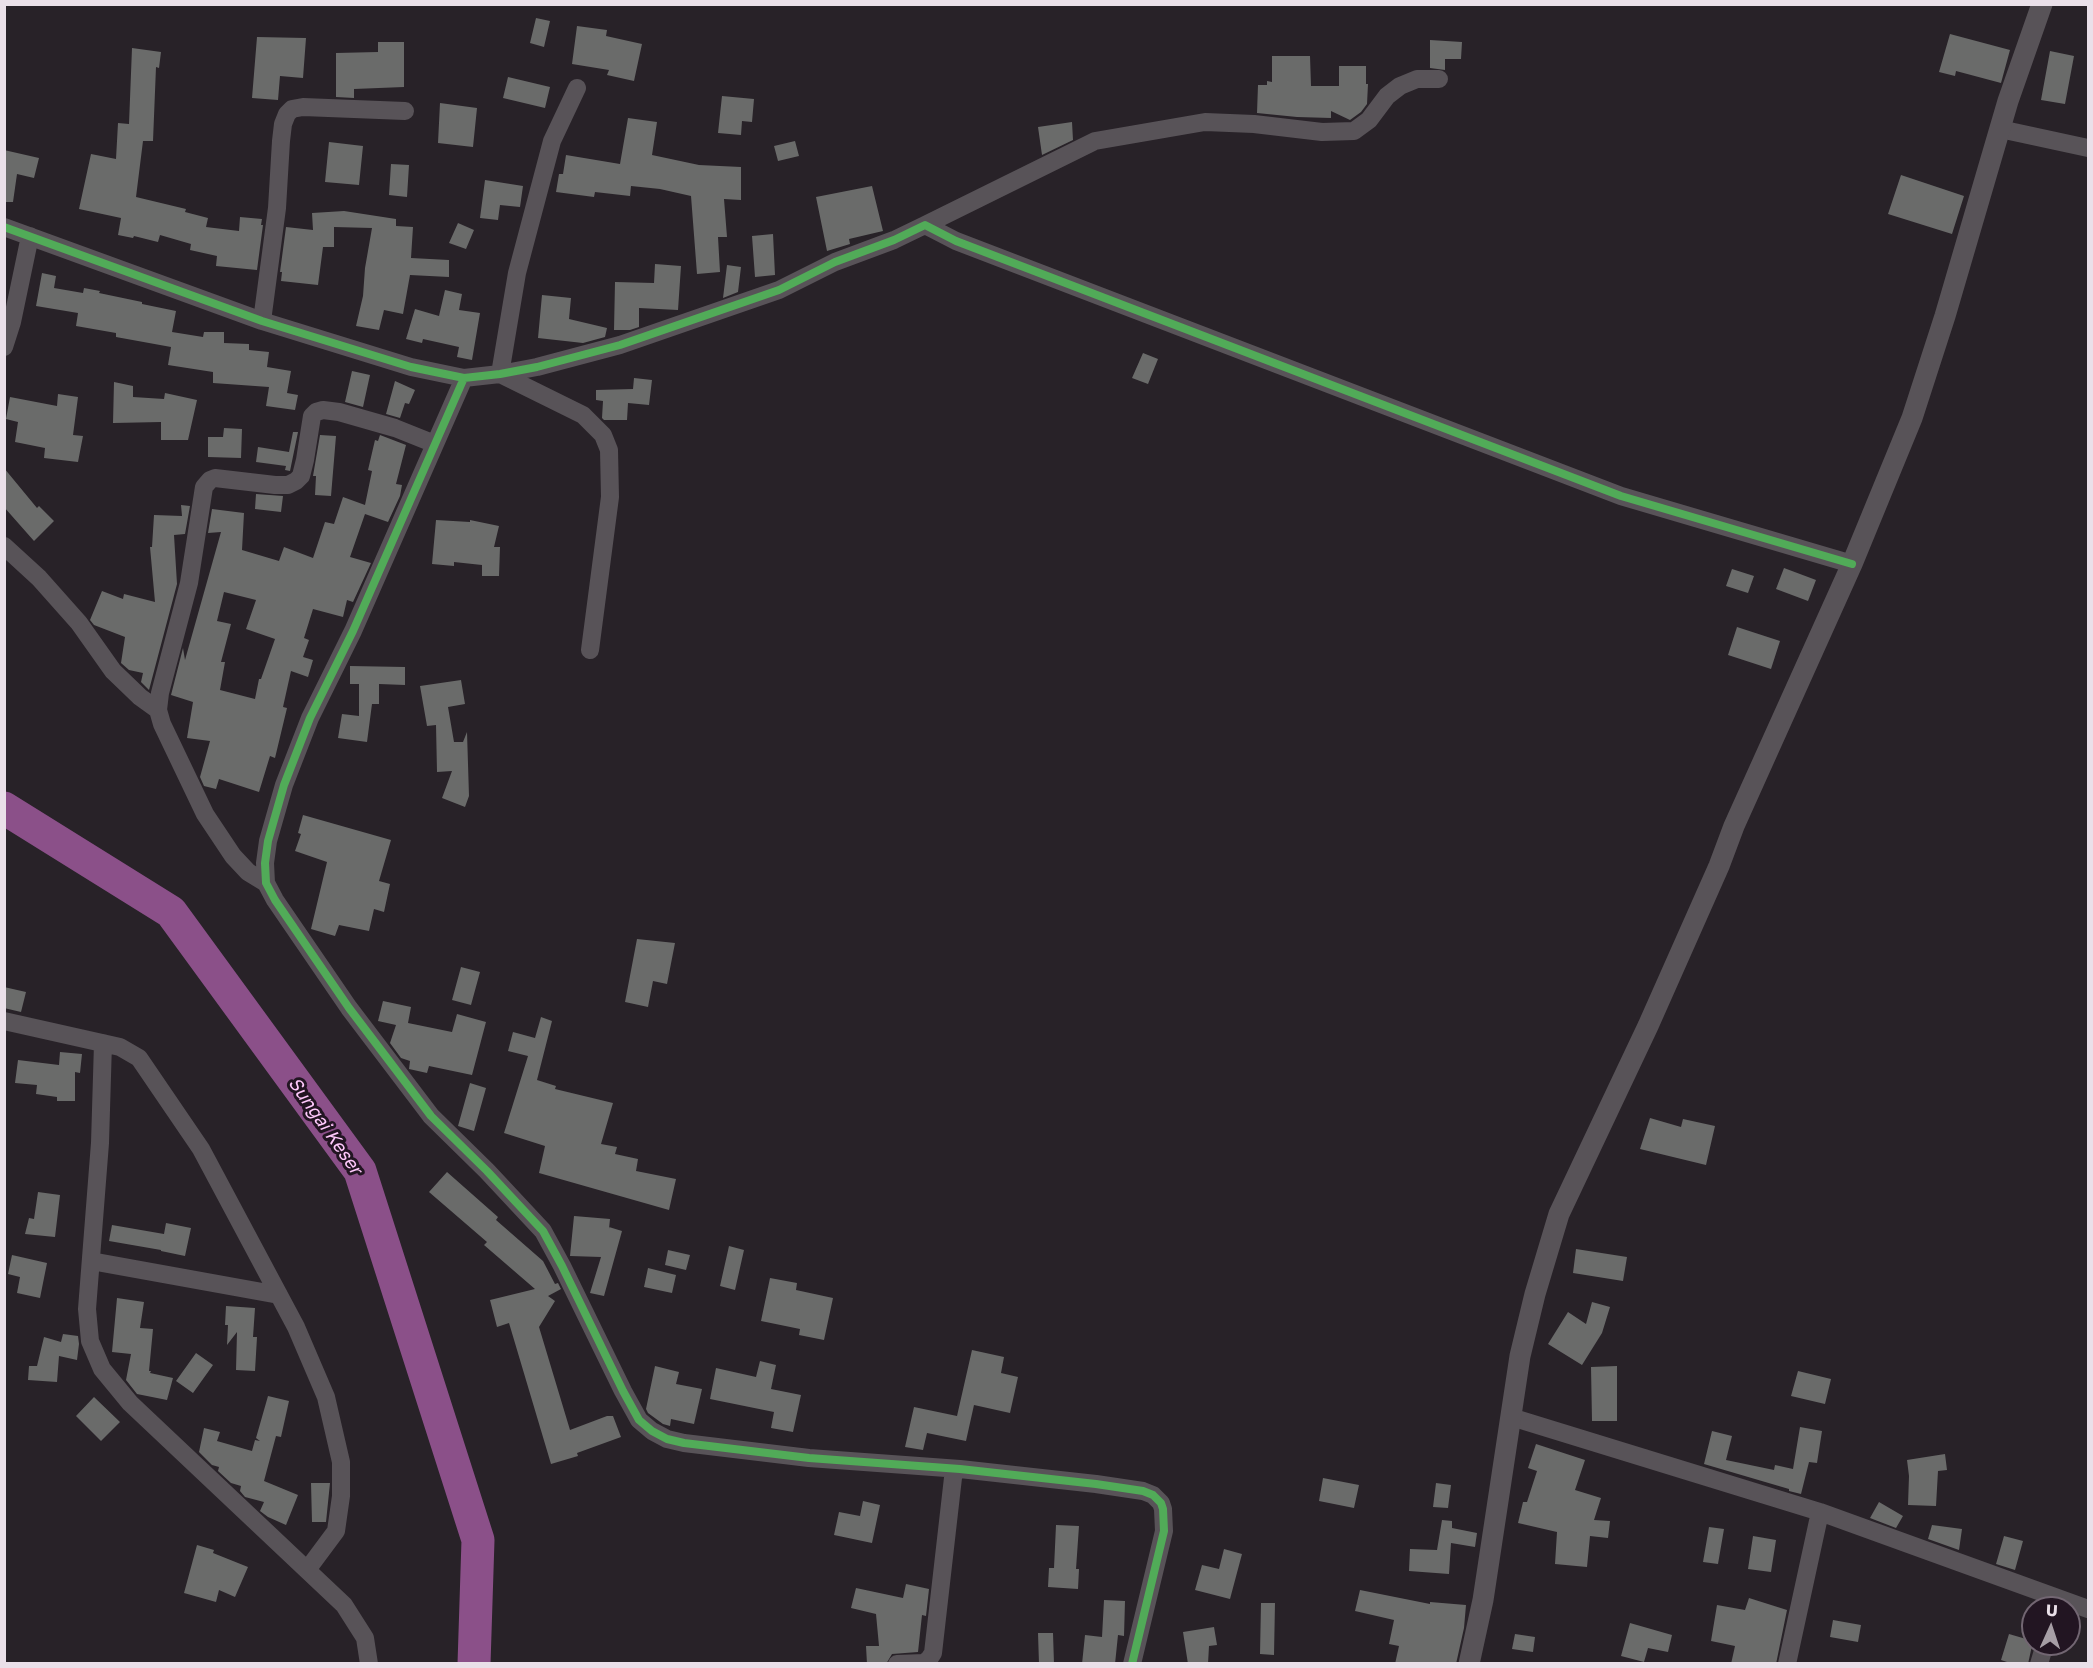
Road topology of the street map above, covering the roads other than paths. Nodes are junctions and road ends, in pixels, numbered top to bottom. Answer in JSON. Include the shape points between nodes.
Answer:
{"nodes":[{"id":1,"x":2042,"y":4,"type":"edge"},
{"id":2,"x":1439,"y":79,"type":"dead end"},
{"id":3,"x":577,"y":88,"type":"dead end"},
{"id":4,"x":405,"y":111,"type":"dead end"},
{"id":5,"x":2000,"y":129,"type":"junction"},
{"id":6,"x":2088,"y":148,"type":"edge"},
{"id":7,"x":925,"y":225,"type":"junction"},
{"id":8,"x":4,"y":227,"type":"edge"},
{"id":9,"x":30,"y":236,"type":"junction"},
{"id":10,"x":262,"y":321,"type":"junction"},
{"id":11,"x":4,"y":347,"type":"edge"},
{"id":12,"x":500,"y":375,"type":"junction"},
{"id":13,"x":464,"y":378,"type":"junction"},
{"id":14,"x":435,"y":444,"type":"junction"},
{"id":15,"x":4,"y":546,"type":"edge"},
{"id":16,"x":1851,"y":564,"type":"junction"},
{"id":17,"x":590,"y":650,"type":"dead end"},
{"id":18,"x":158,"y":710,"type":"junction"},
{"id":19,"x":266,"y":884,"type":"junction"},
{"id":20,"x":4,"y":1021,"type":"edge"},
{"id":21,"x":103,"y":1043,"type":"junction"},
{"id":22,"x":91,"y":1261,"type":"junction"},
{"id":23,"x":279,"y":1295,"type":"junction"},
{"id":24,"x":1511,"y":1417,"type":"junction"},
{"id":25,"x":954,"y":1469,"type":"junction"},
{"id":26,"x":1820,"y":1512,"type":"junction"},
{"id":27,"x":307,"y":1570,"type":"junction"},
{"id":28,"x":2038,"y":1596,"type":"edge"},
{"id":29,"x":369,"y":1664,"type":"edge"},
{"id":30,"x":897,"y":1664,"type":"edge"},
{"id":31,"x":1132,"y":1664,"type":"edge"},
{"id":32,"x":1469,"y":1664,"type":"edge"},
{"id":33,"x":1787,"y":1664,"type":"edge"}],
"edges":[{"from":1,"to":5,"type":"street"},
{"from":2,"to":7,"type":"street","via":[[1417,79],[1400,86],[1354,131],[1205,122],[1095,141]]},
{"from":3,"to":12,"type":"street","via":[[549,152],[517,273]]},
{"from":4,"to":10,"type":"street","via":[[303,107],[287,114]]},
{"from":5,"to":6,"type":"street"},
{"from":5,"to":16,"type":"street","via":[[1912,418]]},
{"from":7,"to":12,"type":"street","via":[[768,294],[621,345]]},
{"from":7,"to":16,"type":"street","via":[[967,245],[1621,496]]},
{"from":8,"to":9,"type":"street"},
{"from":9,"to":10,"type":"street"},
{"from":9,"to":11,"type":"street"},
{"from":10,"to":13,"type":"street","via":[[411,367]]},
{"from":12,"to":13,"type":"street"},
{"from":12,"to":17,"type":"street","via":[[583,415],[603,435],[609,450],[610,497]]},
{"from":13,"to":14,"type":"street"},
{"from":14,"to":18,"type":"street","via":[[395,428],[323,410],[312,417],[301,476],[296,481],[275,485],[215,478],[207,482],[189,583]]},
{"from":14,"to":19,"type":"street","via":[[353,631],[310,718],[284,785],[268,841]]},
{"from":15,"to":18,"type":"street","via":[[79,623],[113,671]]},
{"from":16,"to":24,"type":"street","via":[[1648,1026],[1558,1214],[1520,1356]]},
{"from":18,"to":19,"type":"street","via":[[205,814],[233,856]]},
{"from":19,"to":25,"type":"street","via":[[349,1008],[431,1116],[543,1231],[639,1420],[668,1439],[702,1446]]},
{"from":20,"to":21,"type":"street"},
{"from":21,"to":22,"type":"street"},
{"from":21,"to":23,"type":"street","via":[[139,1058],[201,1149]]},
{"from":22,"to":23,"type":"street"},
{"from":22,"to":27,"type":"street","via":[[87,1309],[90,1341],[102,1370],[130,1403]]},
{"from":23,"to":27,"type":"street","via":[[326,1397],[341,1462],[336,1531]]},
{"from":24,"to":26,"type":"street"},
{"from":24,"to":32,"type":"street","via":[[1483,1600]]},
{"from":25,"to":30,"type":"street","via":[[933,1653],[924,1663]]},
{"from":25,"to":31,"type":"street","via":[[1143,1491],[1161,1503],[1164,1531]]},
{"from":26,"to":28,"type":"street"},
{"from":26,"to":33,"type":"street"},
{"from":27,"to":29,"type":"street","via":[[344,1605],[365,1638]]}]}
